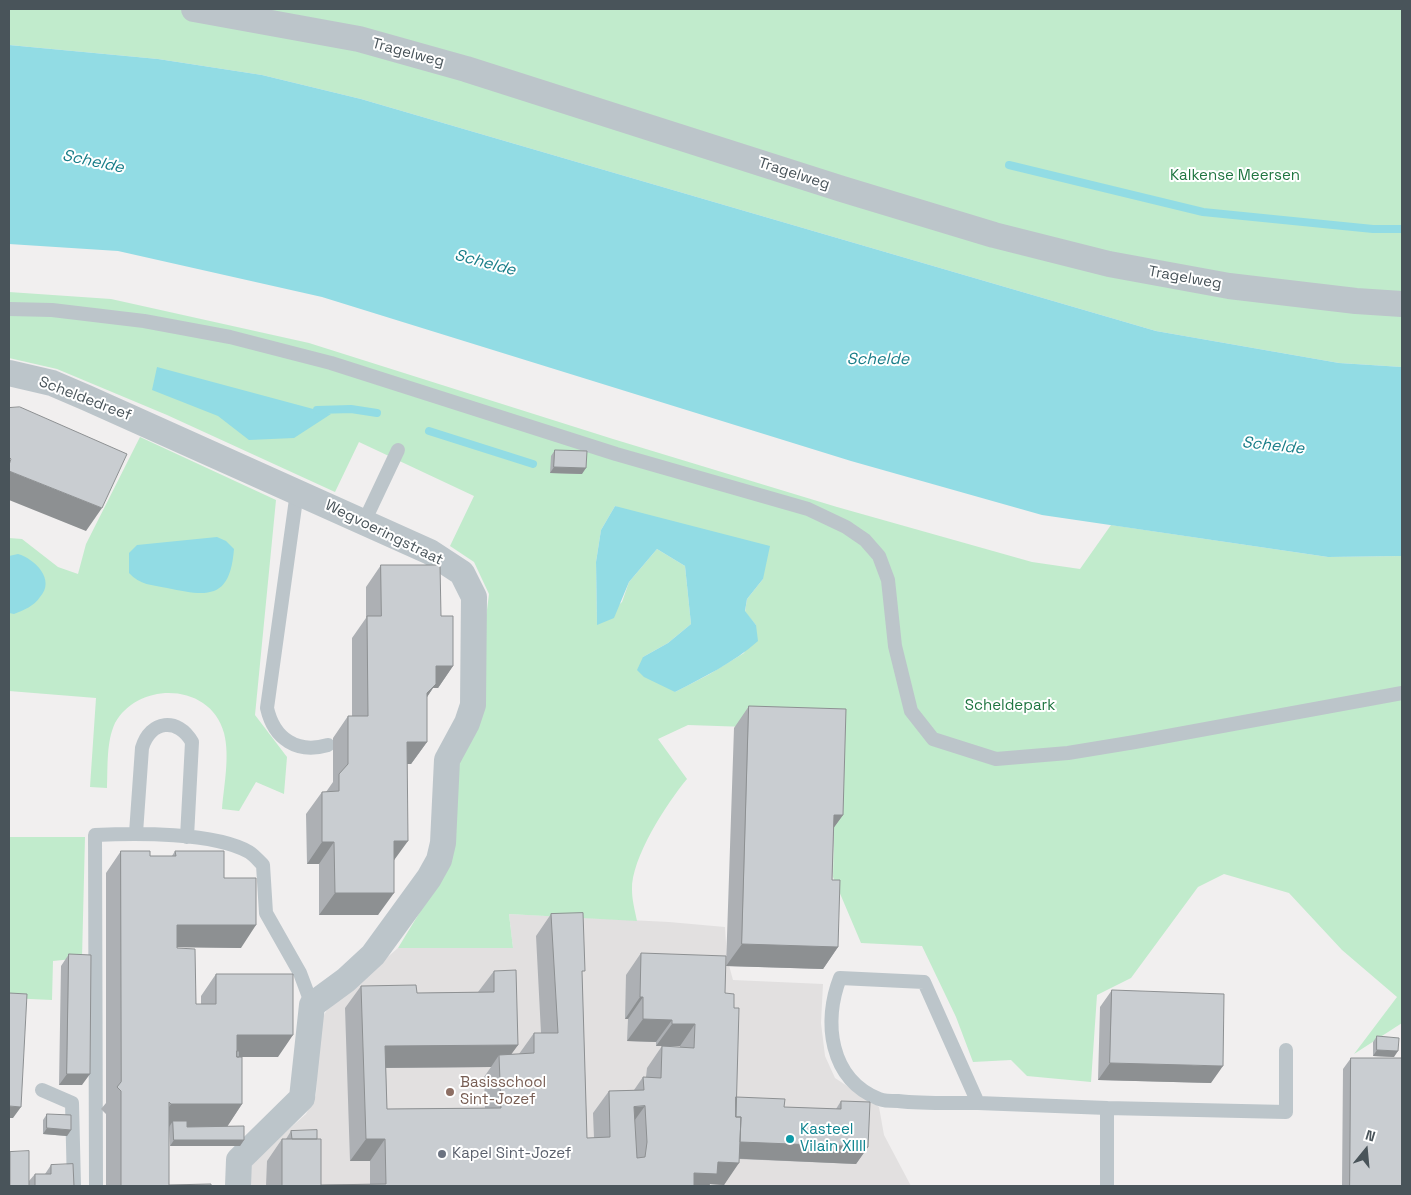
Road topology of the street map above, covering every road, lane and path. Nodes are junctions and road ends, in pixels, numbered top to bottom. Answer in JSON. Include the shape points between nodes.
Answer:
{"nodes":[{"id":1,"x":194,"y":9,"type":"edge"},
{"id":2,"x":254,"y":13,"type":"edge"},
{"id":3,"x":1402,"y":304,"type":"edge"},
{"id":4,"x":9,"y":309,"type":"edge"},
{"id":5,"x":9,"y":373,"type":"edge"},
{"id":6,"x":398,"y":450,"type":"dead end"},
{"id":7,"x":297,"y":492,"type":"junction"},
{"id":8,"x":364,"y":522,"type":"junction"},
{"id":9,"x":1402,"y":692,"type":"edge"},
{"id":10,"x":328,"y":745,"type":"dead end"},
{"id":11,"x":136,"y":833,"type":"junction"},
{"id":12,"x":187,"y":837,"type":"junction"},
{"id":13,"x":312,"y":1005,"type":"junction"},
{"id":14,"x":1286,"y":1050,"type":"dead end"},
{"id":15,"x":42,"y":1090,"type":"dead end"},
{"id":16,"x":978,"y":1103,"type":"junction"},
{"id":17,"x":1107,"y":1108,"type":"junction"},
{"id":18,"x":74,"y":1186,"type":"edge"},
{"id":19,"x":96,"y":1186,"type":"edge"},
{"id":20,"x":238,"y":1186,"type":"edge"},
{"id":21,"x":1107,"y":1186,"type":"edge"}],
"edges":[{"from":1,"to":2,"type":"street","name":"Tragelweg"},
{"from":2,"to":3,"type":"street","name":"Tragelweg","via":[[466,69],[842,190],[994,235],[1109,264],[1230,286]]},
{"from":4,"to":9,"type":"lane","via":[[52,310],[144,321],[239,339],[331,363],[616,454],[808,510],[846,527],[865,540],[879,556],[888,580],[895,646],[911,711],[933,739],[996,759],[1068,753],[1135,742]]},
{"from":5,"to":7,"type":"street","name":"Scheldedreef","via":[[52,383]]},
{"from":6,"to":8,"type":"lane"},
{"from":7,"to":8,"type":"street","name":"Wegvoeringstraat"},
{"from":7,"to":10,"type":"lane","via":[[267,708],[270,723],[282,738],[295,745],[317,748]]},
{"from":8,"to":13,"type":"street","name":"Wegvoeringstraat","via":[[430,552],[462,573],[474,597],[473,705],[468,723],[447,760],[443,843],[439,860],[373,955]]},
{"from":11,"to":12,"type":"lane"},
{"from":11,"to":12,"type":"lane","via":[[145,738],[156,728],[170,725],[180,727],[187,734],[194,752]]},
{"from":11,"to":19,"type":"lane","via":[[95,835]]},
{"from":12,"to":13,"type":"lane","via":[[229,844],[250,852],[263,865],[266,913],[300,973]]},
{"from":13,"to":20,"type":"street","via":[[302,1098],[239,1160]]},
{"from":14,"to":17,"type":"lane","via":[[1286,1112]]},
{"from":15,"to":18,"type":"lane","via":[[72,1103]]},
{"from":16,"to":16,"type":"lane","via":[[924,982],[840,978],[832,998],[830,1031],[838,1060],[854,1083],[879,1100]]},
{"from":16,"to":17,"type":"lane"},
{"from":17,"to":21,"type":"lane"}]}
